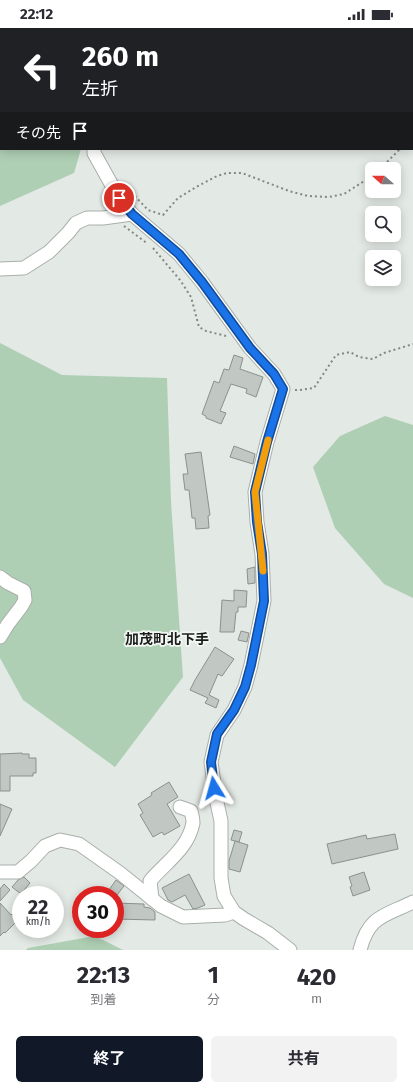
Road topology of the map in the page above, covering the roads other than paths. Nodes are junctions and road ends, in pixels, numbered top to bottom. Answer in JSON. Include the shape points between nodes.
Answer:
{"nodes":[{"id":1,"x":94,"y":150,"type":"edge"},
{"id":2,"x":132,"y":214,"type":"junction"},
{"id":3,"x":0,"y":269,"type":"edge"},
{"id":4,"x":0,"y":577,"type":"edge"},
{"id":5,"x":0,"y":637,"type":"edge"},
{"id":6,"x":180,"y":807,"type":"dead end"},
{"id":7,"x":0,"y":872,"type":"edge"},
{"id":8,"x":152,"y":899,"type":"junction"},
{"id":9,"x":413,"y":902,"type":"edge"},
{"id":10,"x":234,"y":912,"type":"junction"},
{"id":11,"x":290,"y":950,"type":"edge"},
{"id":12,"x":360,"y":950,"type":"edge"}],
"edges":[{"from":1,"to":2,"type":"street","via":[[119,198]]},
{"from":2,"to":3,"type":"street","via":[[87,218],[76,223],[49,252],[24,268]]},
{"from":2,"to":10,"type":"street","via":[[179,254],[244,340],[274,374],[283,389],[255,492],[264,601],[245,687],[234,710],[217,734],[211,762],[221,821],[221,878],[224,896]]},
{"from":4,"to":5,"type":"street","via":[[24,591],[25,600]]},
{"from":6,"to":8,"type":"street","via":[[191,811],[193,822],[188,837],[177,854],[150,881]]},
{"from":7,"to":8,"type":"street","via":[[18,872],[45,846],[60,840],[79,844]]},
{"from":8,"to":10,"type":"street","via":[[183,917],[225,915]]},
{"from":9,"to":12,"type":"street","via":[[373,922]]},
{"from":10,"to":11,"type":"street"}]}
